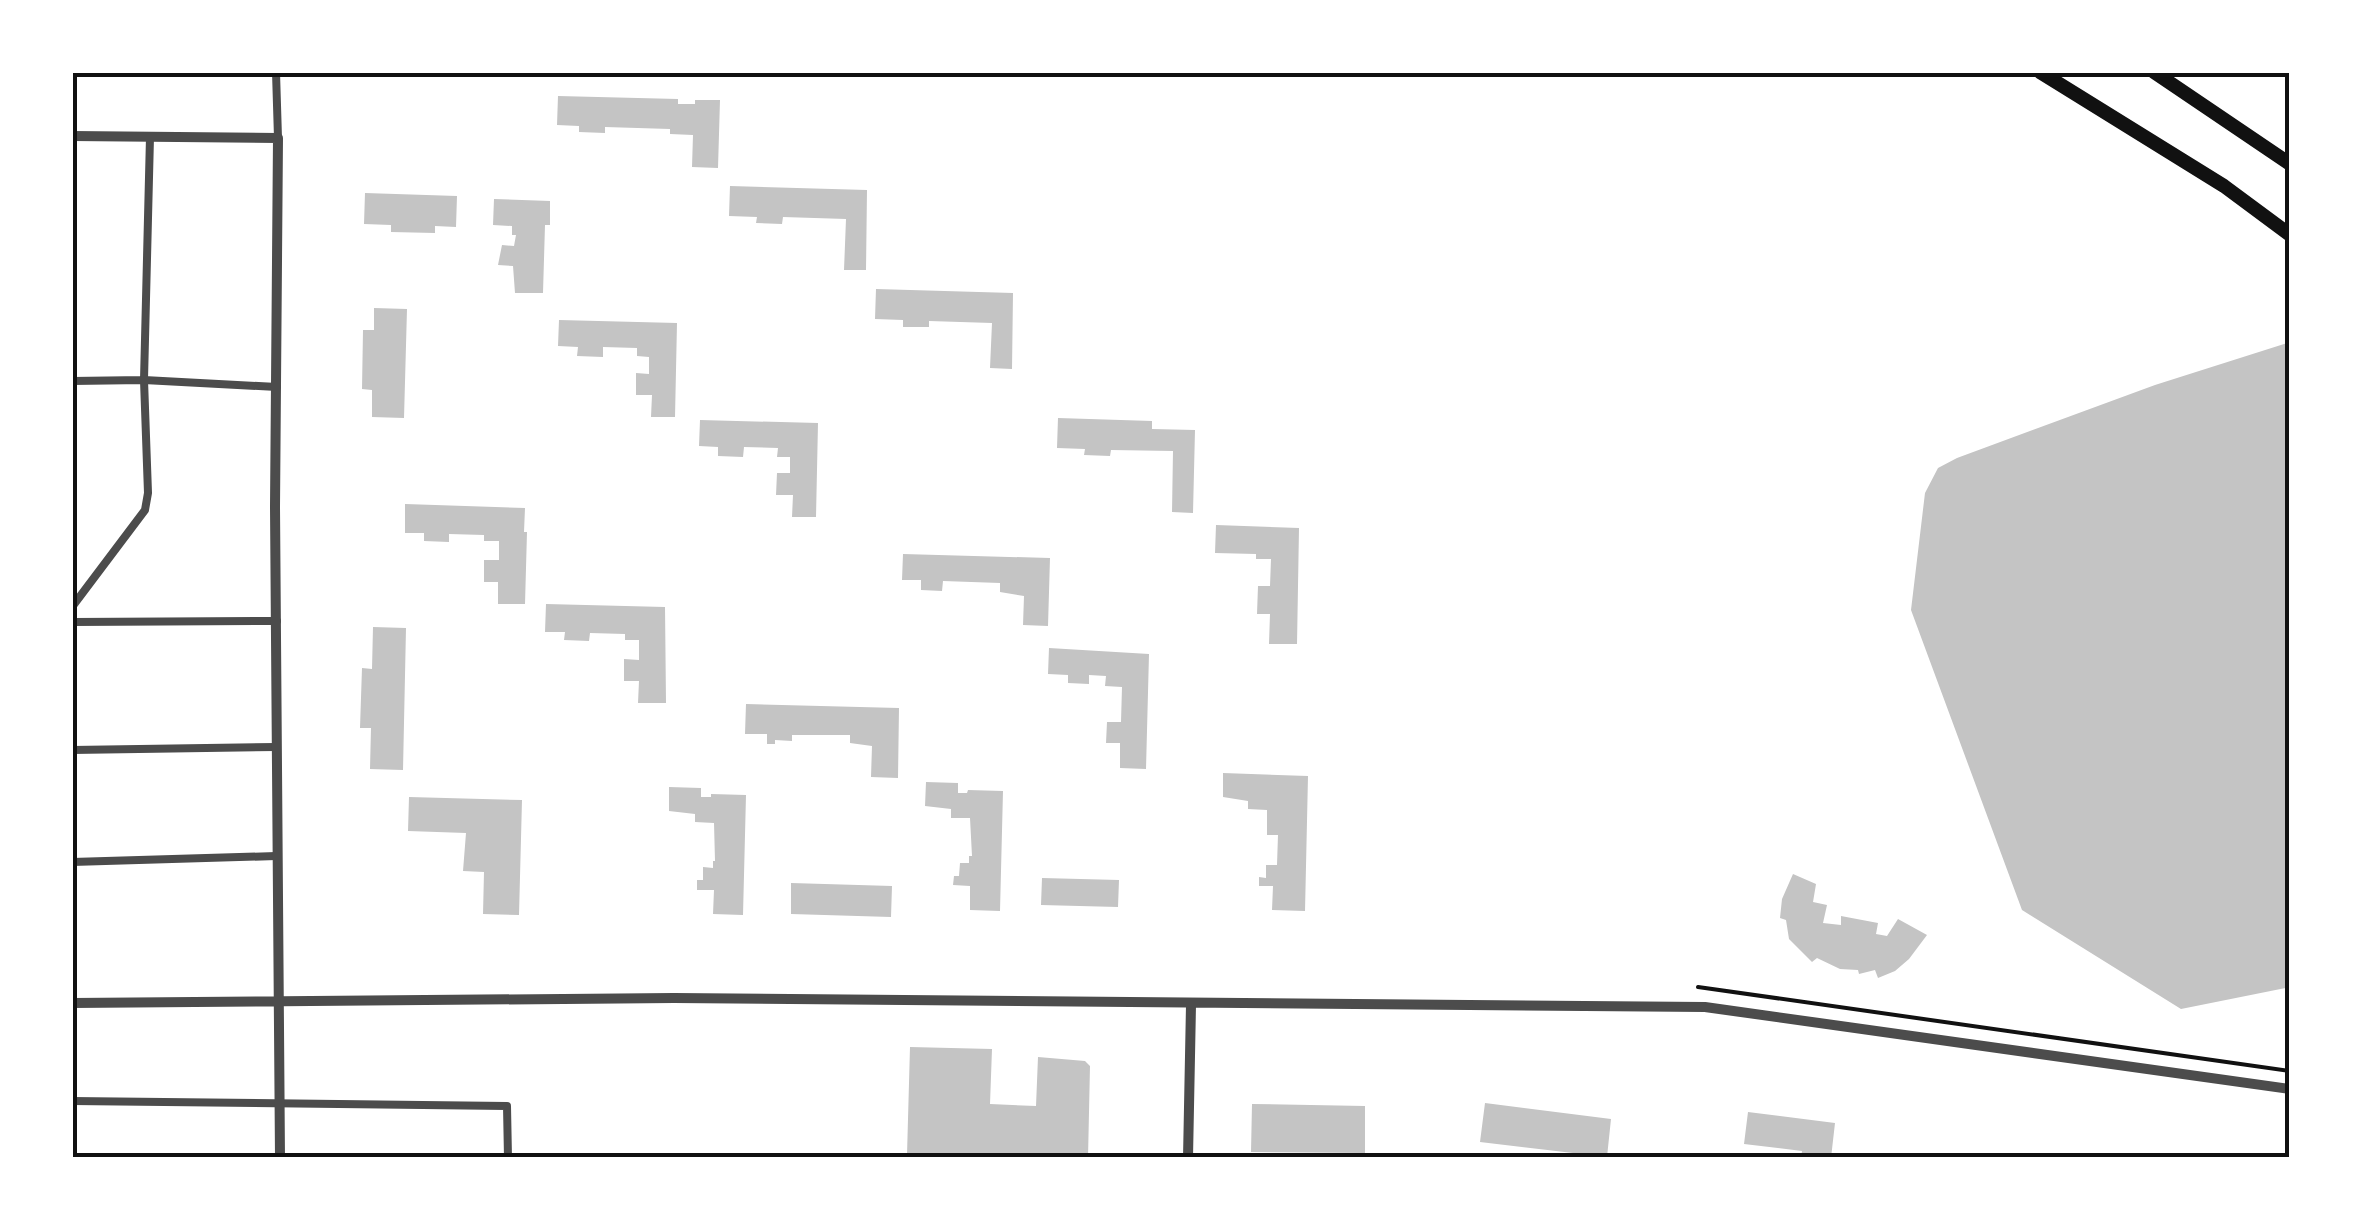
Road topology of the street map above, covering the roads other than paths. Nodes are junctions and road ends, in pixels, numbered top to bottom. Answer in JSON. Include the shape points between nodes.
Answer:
{"nodes":[{"id":1,"x":276,"y":72,"type":"edge"},
{"id":2,"x":2040,"y":72,"type":"edge"},
{"id":3,"x":2154,"y":72,"type":"edge"},
{"id":4,"x":72,"y":136,"type":"edge"},
{"id":5,"x":150,"y":137,"type":"junction"},
{"id":6,"x":278,"y":138,"type":"junction"},
{"id":7,"x":2290,"y":164,"type":"edge"},
{"id":8,"x":2290,"y":235,"type":"edge"},
{"id":9,"x":144,"y":380,"type":"junction"},
{"id":10,"x":72,"y":381,"type":"edge"},
{"id":11,"x":277,"y":387,"type":"junction"},
{"id":12,"x":72,"y":607,"type":"edge"},
{"id":13,"x":72,"y":622,"type":"edge"},
{"id":14,"x":276,"y":622,"type":"junction"},
{"id":15,"x":276,"y":747,"type":"junction"},
{"id":16,"x":72,"y":750,"type":"edge"},
{"id":17,"x":276,"y":856,"type":"junction"},
{"id":18,"x":72,"y":862,"type":"edge"},
{"id":19,"x":278,"y":1001,"type":"junction"},
{"id":20,"x":72,"y":1002,"type":"edge"},
{"id":21,"x":1191,"y":1005,"type":"junction"},
{"id":22,"x":2290,"y":1089,"type":"edge"},
{"id":23,"x":72,"y":1101,"type":"edge"},
{"id":24,"x":280,"y":1104,"type":"junction"},
{"id":25,"x":280,"y":1158,"type":"edge"},
{"id":26,"x":508,"y":1158,"type":"edge"},
{"id":27,"x":1188,"y":1158,"type":"edge"}],
"edges":[{"from":1,"to":6,"type":"street"},
{"from":2,"to":8,"type":"highway"},
{"from":3,"to":7,"type":"highway"},
{"from":4,"to":5,"type":"street"},
{"from":5,"to":6,"type":"street"},
{"from":5,"to":9,"type":"street"},
{"from":6,"to":11,"type":"street"},
{"from":9,"to":10,"type":"street"},
{"from":9,"to":11,"type":"street"},
{"from":9,"to":12,"type":"street","via":[[145,510]]},
{"from":11,"to":14,"type":"street"},
{"from":13,"to":14,"type":"street"},
{"from":14,"to":15,"type":"street"},
{"from":15,"to":16,"type":"street"},
{"from":15,"to":17,"type":"street"},
{"from":17,"to":18,"type":"street"},
{"from":17,"to":19,"type":"street"},
{"from":19,"to":20,"type":"street"},
{"from":19,"to":21,"type":"street"},
{"from":19,"to":24,"type":"street"},
{"from":21,"to":22,"type":"street","via":[[1705,1007]]},
{"from":21,"to":27,"type":"street"},
{"from":23,"to":24,"type":"street"},
{"from":24,"to":25,"type":"street"},
{"from":24,"to":26,"type":"street","via":[[507,1106]]}]}
